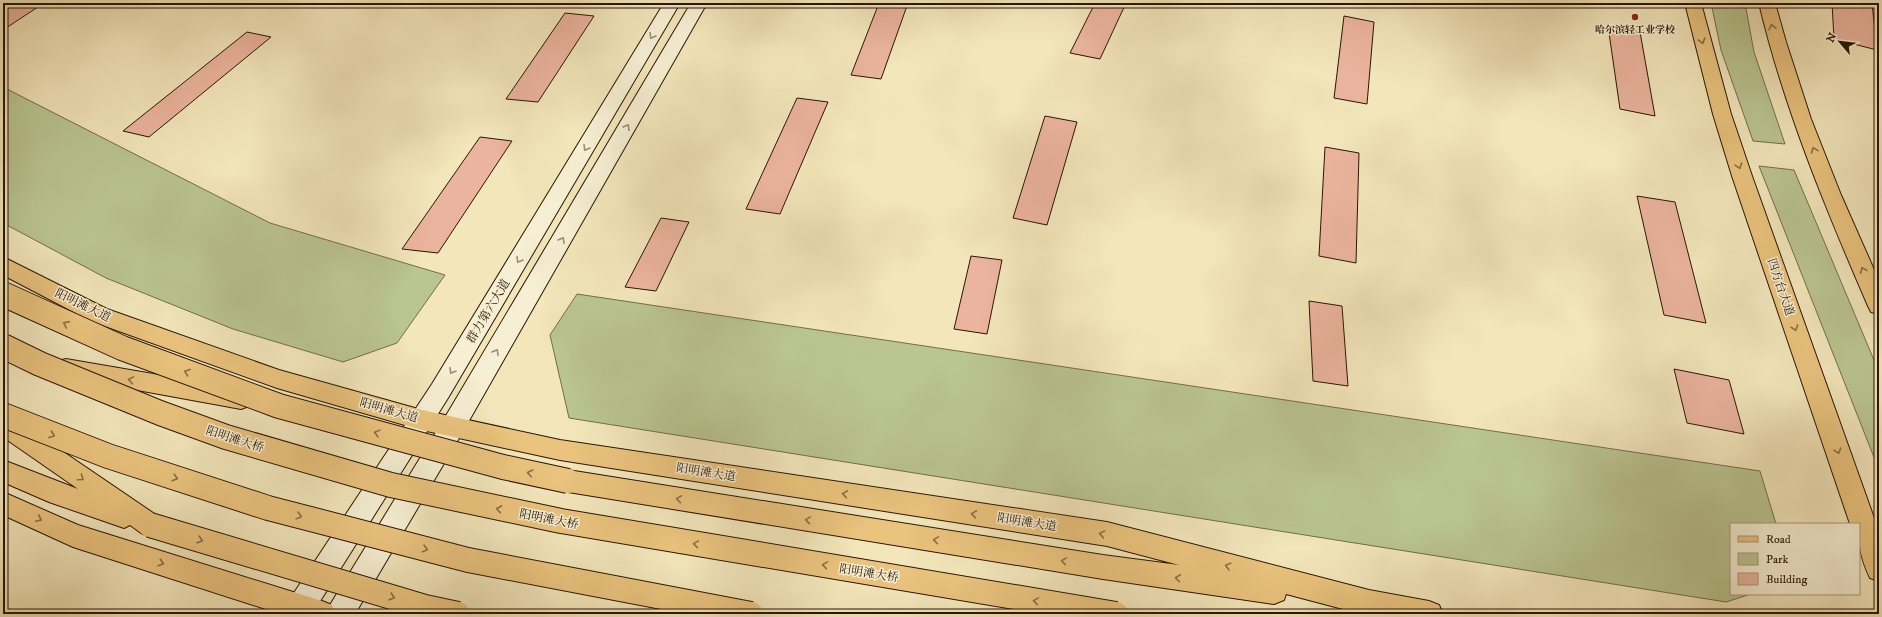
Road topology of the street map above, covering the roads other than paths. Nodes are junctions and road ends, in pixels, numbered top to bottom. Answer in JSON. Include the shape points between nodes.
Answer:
{"nodes":[{"id":1,"x":672,"y":3,"type":"edge"},
{"id":2,"x":698,"y":3,"type":"edge"},
{"id":3,"x":1693,"y":3,"type":"edge"},
{"id":4,"x":1767,"y":3,"type":"edge"},
{"id":5,"x":3,"y":265,"type":"edge"},
{"id":6,"x":3,"y":294,"type":"edge"},
{"id":7,"x":1879,"y":306,"type":"edge"},
{"id":8,"x":3,"y":346,"type":"edge"},
{"id":9,"x":40,"y":364,"type":"junction"},
{"id":10,"x":279,"y":406,"type":"junction"},
{"id":11,"x":3,"y":415,"type":"edge"},
{"id":12,"x":422,"y":420,"type":"junction"},
{"id":13,"x":3,"y":424,"type":"edge"},
{"id":14,"x":453,"y":426,"type":"junction"},
{"id":15,"x":3,"y":471,"type":"edge"},
{"id":16,"x":3,"y":503,"type":"edge"},
{"id":17,"x":150,"y":525,"type":"junction"},
{"id":18,"x":1879,"y":569,"type":"edge"},
{"id":19,"x":1369,"y":603,"type":"junction"},
{"id":20,"x":306,"y":612,"type":"edge"},
{"id":21,"x":340,"y":614,"type":"edge"},
{"id":22,"x":458,"y":614,"type":"edge"},
{"id":23,"x":751,"y":614,"type":"edge"},
{"id":24,"x":1116,"y":614,"type":"edge"},
{"id":25,"x":1429,"y":614,"type":"edge"}],
"edges":[{"from":1,"to":12,"type":"main road","name":"群力第六大道","one_way":true},
{"from":14,"to":2,"type":"main road","one_way":true},
{"from":3,"to":18,"type":"main road","name":"四方台大道","one_way":true,"via":[[1733,148]]},
{"from":7,"to":4,"type":"main road","one_way":true,"via":[[1839,215],[1799,112],[1775,38]]},
{"from":5,"to":12,"type":"main road","name":"阳明滩大道","via":[[99,315],[277,379]]},
{"from":10,"to":6,"type":"main road","one_way":true,"bridge":true,"via":[[122,348]]},
{"from":8,"to":9,"type":"main road","name":"阳明滩大桥","bridge":true},
{"from":10,"to":9,"type":"main road","one_way":true,"bridge":true},
{"from":24,"to":9,"type":"main road","name":"阳明滩大桥","one_way":true,"bridge":true,"via":[[561,521],[398,486],[226,437]]},
{"from":19,"to":10,"type":"main road","one_way":true,"bridge":true,"via":[[1103,567],[568,481],[503,467]]},
{"from":11,"to":23,"type":"main road","one_way":true,"bridge":true,"via":[[108,456],[268,508],[468,560]]},
{"from":12,"to":14,"type":"main road","name":"阳明滩大道"},
{"from":12,"to":20,"type":"main road","name":"群力第六大道"},
{"from":13,"to":17,"type":"main road","one_way":true},
{"from":19,"to":14,"type":"main road","name":"阳明滩大道","one_way":true,"via":[[1106,534],[560,450]]},
{"from":14,"to":21,"type":"main road"},
{"from":15,"to":17,"type":"main road","via":[[58,494]]},
{"from":16,"to":20,"type":"main road","one_way":true,"via":[[73,535]]},
{"from":17,"to":22,"type":"main road","one_way":true,"bridge":true,"via":[[425,607]]},
{"from":19,"to":25,"type":"main road","name":"阳明滩大道"}]}
